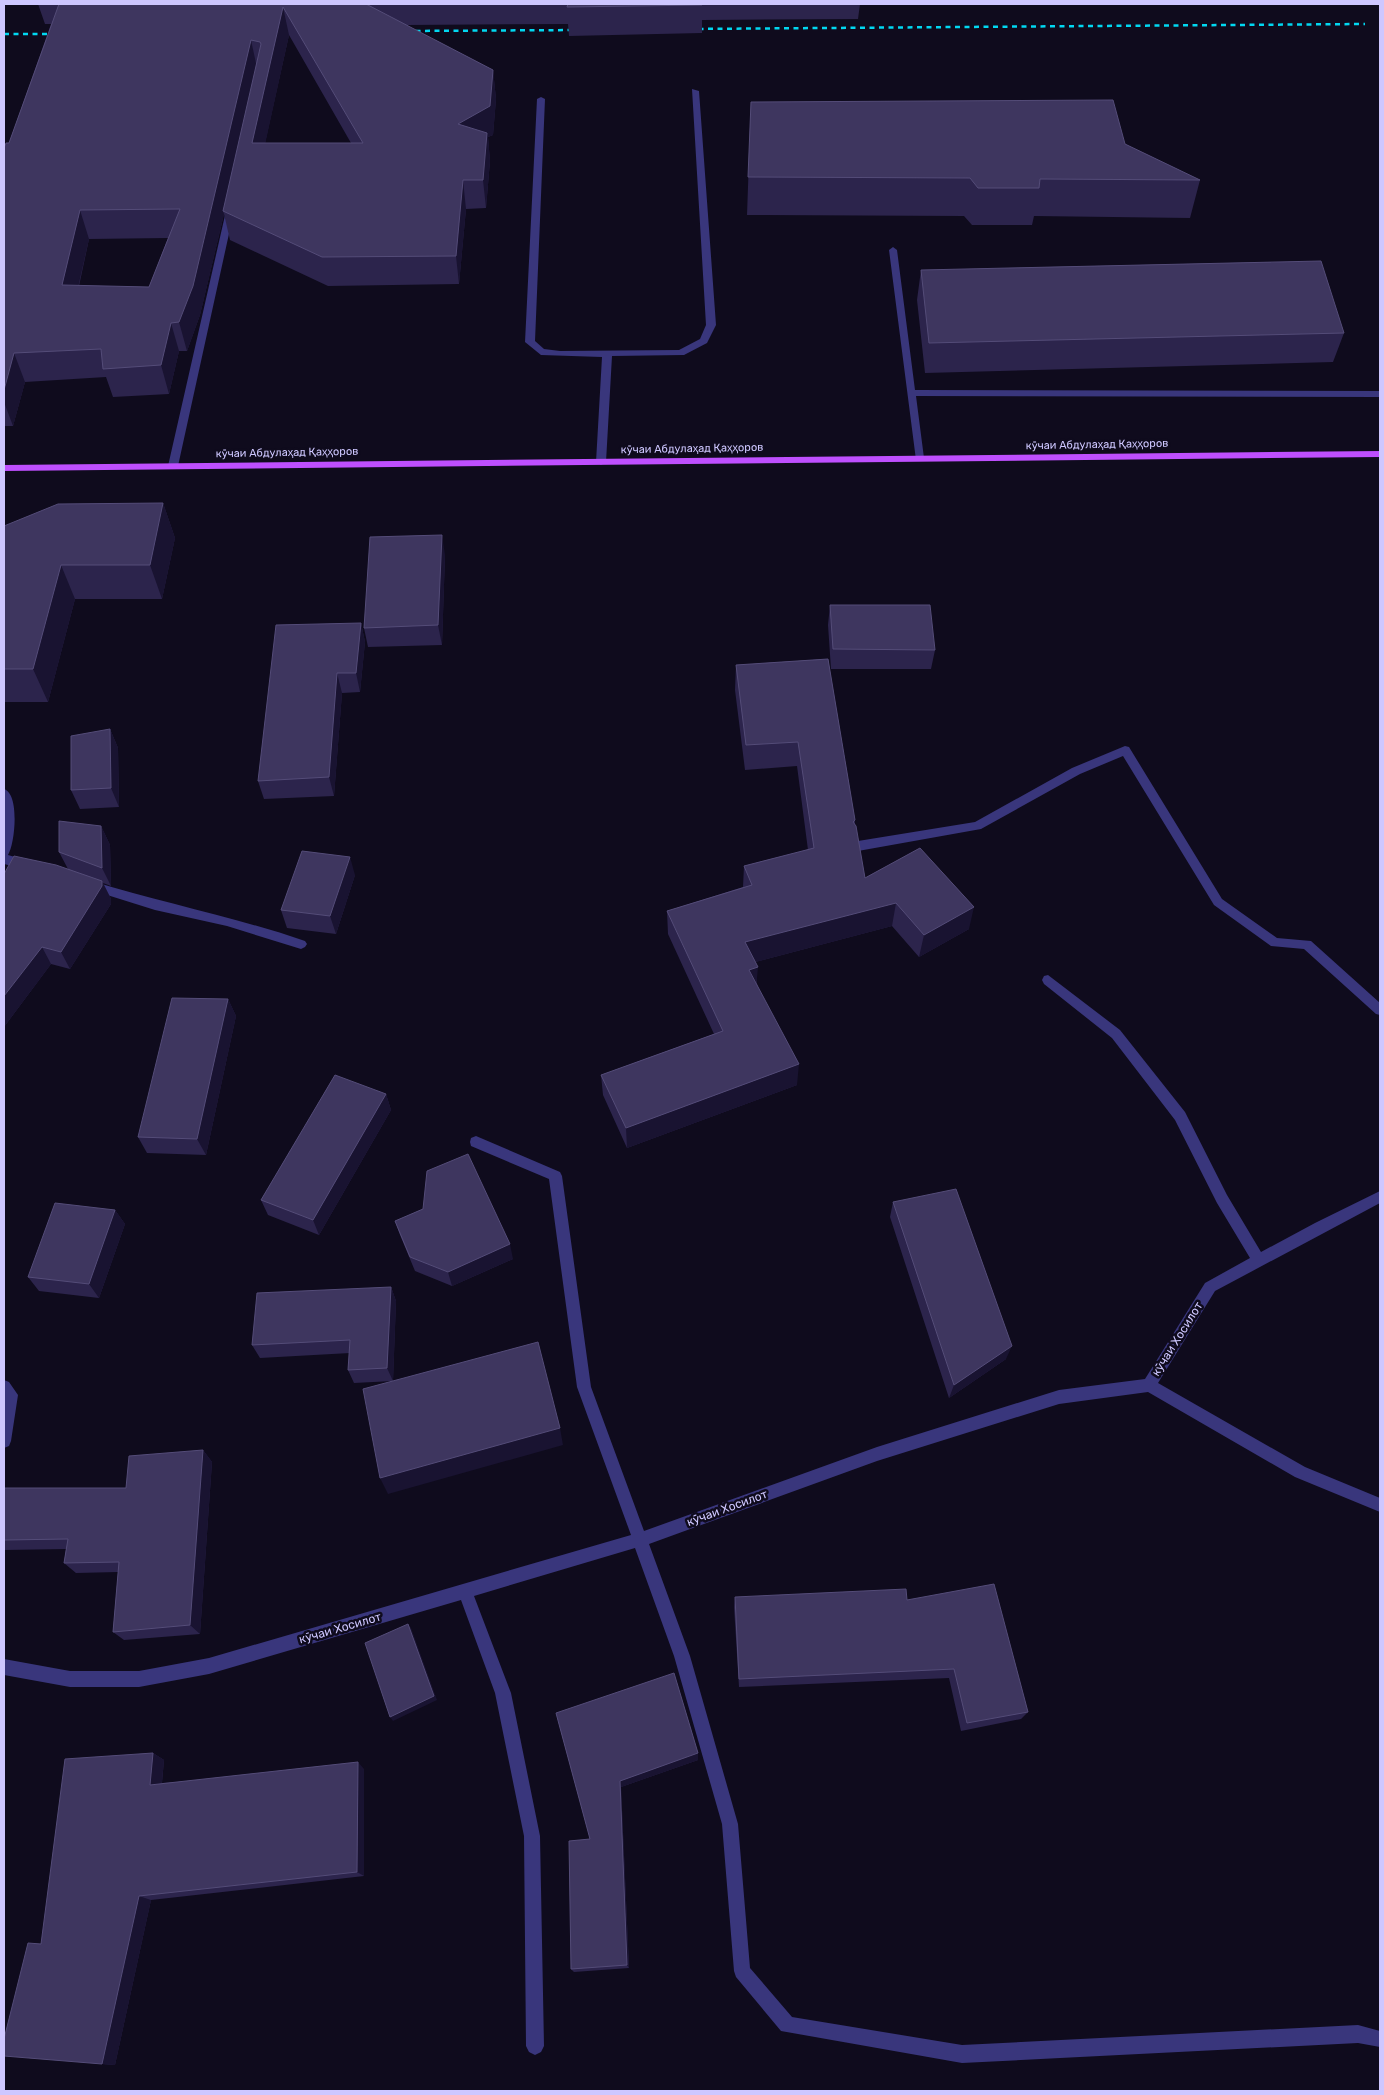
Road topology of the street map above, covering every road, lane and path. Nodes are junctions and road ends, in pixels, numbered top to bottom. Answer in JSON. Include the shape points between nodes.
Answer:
{"nodes":[{"id":1,"x":695,"y":91,"type":"dead end"},
{"id":2,"x":541,"y":99,"type":"dead end"},
{"id":3,"x":233,"y":197,"type":"edge"},
{"id":4,"x":893,"y":250,"type":"dead end"},
{"id":5,"x":607,"y":354,"type":"junction"},
{"id":6,"x":911,"y":392,"type":"junction"},
{"id":7,"x":1380,"y":394,"type":"edge"},
{"id":8,"x":1380,"y":454,"type":"edge"},
{"id":9,"x":919,"y":458,"type":"junction"},
{"id":10,"x":601,"y":462,"type":"junction"},
{"id":11,"x":174,"y":466,"type":"junction"},
{"id":12,"x":4,"y":468,"type":"edge"},
{"id":13,"x":4,"y":793,"type":"edge"},
{"id":14,"x":858,"y":846,"type":"edge"},
{"id":15,"x":4,"y":852,"type":"edge"},
{"id":16,"x":4,"y":859,"type":"edge"},
{"id":17,"x":39,"y":868,"type":"edge"},
{"id":18,"x":82,"y":883,"type":"edge"},
{"id":19,"x":301,"y":944,"type":"dead end"},
{"id":20,"x":1048,"y":980,"type":"dead end"},
{"id":21,"x":1380,"y":1010,"type":"edge"},
{"id":22,"x":476,"y":1142,"type":"dead end"},
{"id":23,"x":1380,"y":1197,"type":"edge"},
{"id":24,"x":1259,"y":1260,"type":"junction"},
{"id":25,"x":1149,"y":1385,"type":"junction"},
{"id":26,"x":4,"y":1387,"type":"edge"},
{"id":27,"x":4,"y":1441,"type":"edge"},
{"id":28,"x":1380,"y":1505,"type":"edge"},
{"id":29,"x":639,"y":1540,"type":"junction"},
{"id":30,"x":465,"y":1591,"type":"junction"},
{"id":31,"x":4,"y":1667,"type":"edge"},
{"id":32,"x":1380,"y":2039,"type":"edge"},
{"id":33,"x":535,"y":2046,"type":"dead end"}],
"edges":[{"from":1,"to":5,"type":"street","via":[[712,325],[704,341],[681,352]]},
{"from":2,"to":5,"type":"street","via":[[530,342],[541,352]]},
{"from":3,"to":11,"type":"street"},
{"from":4,"to":6,"type":"street"},
{"from":5,"to":10,"type":"street"},
{"from":6,"to":7,"type":"street"},
{"from":6,"to":9,"type":"street"},
{"from":8,"to":9,"type":"main road","name":"кӯчаи Абдулаҳад Қаҳҳоров"},
{"from":9,"to":10,"type":"main road","name":"кӯчаи Абдулаҳад Қаҳҳоров"},
{"from":10,"to":11,"type":"main road","name":"кӯчаи Абдулаҳад Қаҳҳоров"},
{"from":11,"to":12,"type":"main road","name":"кӯчаи Абдулаҳад Қаҳҳоров"},
{"from":13,"to":15,"type":"street","via":[[10,813]]},
{"from":14,"to":21,"type":"street","via":[[976,826],[1076,771],[1125,750],[1218,902],[1275,943],[1307,944]]},
{"from":16,"to":17,"type":"street"},
{"from":18,"to":19,"type":"street"},
{"from":20,"to":24,"type":"street","via":[[1116,1034],[1180,1116],[1222,1199]]},
{"from":22,"to":29,"type":"street","via":[[555,1176],[584,1387]]},
{"from":23,"to":24,"type":"street","name":"кӯчаи Хосилот"},
{"from":24,"to":25,"type":"street","name":"кӯчаи Хосилот","via":[[1210,1287]]},
{"from":25,"to":28,"type":"street","via":[[1300,1472]]},
{"from":25,"to":29,"type":"street","name":"кӯчаи Хосилот","via":[[1059,1397],[877,1454]]},
{"from":26,"to":27,"type":"street","via":[[11,1395]]},
{"from":29,"to":30,"type":"street","name":"кӯчаи Хосилот"},
{"from":29,"to":32,"type":"street","via":[[682,1656],[730,1824],[742,1971],[787,2025],[962,2054],[1358,2034]]},
{"from":30,"to":31,"type":"street","name":"кӯчаи Хосилот","via":[[208,1666],[140,1679],[70,1679]]},
{"from":30,"to":33,"type":"street","via":[[503,1692],[532,1836]]}]}
